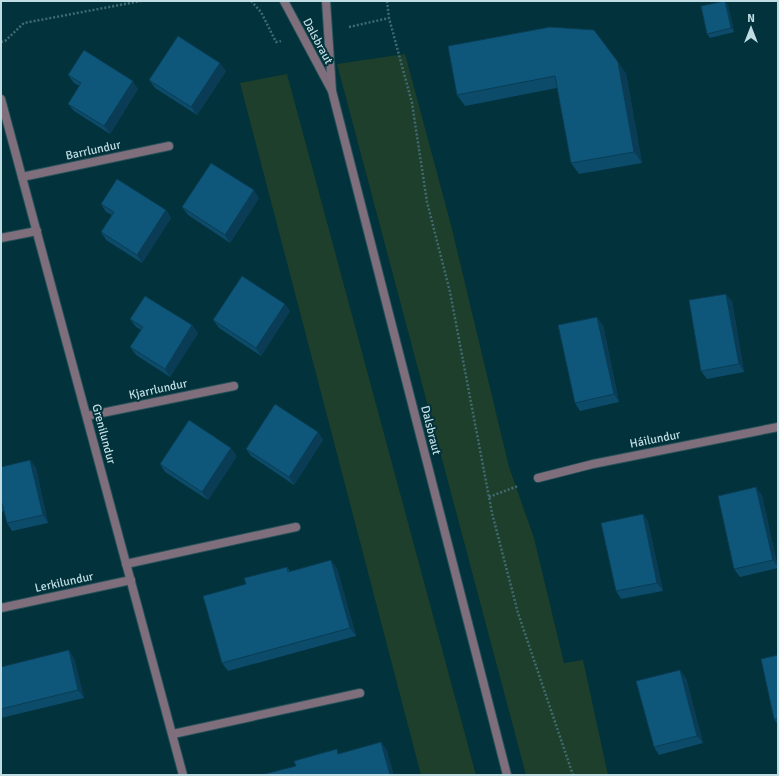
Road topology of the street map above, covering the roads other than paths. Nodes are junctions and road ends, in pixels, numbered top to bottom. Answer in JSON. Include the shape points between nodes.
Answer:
{"nodes":[{"id":1,"x":284,"y":1,"type":"edge"},
{"id":2,"x":326,"y":1,"type":"edge"},
{"id":3,"x":332,"y":91,"type":"junction"},
{"id":4,"x":1,"y":99,"type":"edge"},
{"id":5,"x":169,"y":146,"type":"dead end"},
{"id":6,"x":22,"y":177,"type":"junction"},
{"id":7,"x":37,"y":231,"type":"junction"},
{"id":8,"x":1,"y":238,"type":"edge"},
{"id":9,"x":234,"y":386,"type":"dead end"},
{"id":10,"x":87,"y":416,"type":"junction"},
{"id":11,"x":778,"y":427,"type":"edge"},
{"id":12,"x":538,"y":478,"type":"road end"},
{"id":13,"x":296,"y":526,"type":"dead end"},
{"id":14,"x":126,"y":564,"type":"junction"},
{"id":15,"x":131,"y":580,"type":"junction"},
{"id":16,"x":1,"y":608,"type":"edge"},
{"id":17,"x":360,"y":693,"type":"dead end"},
{"id":18,"x":173,"y":734,"type":"junction"},
{"id":19,"x":184,"y":775,"type":"edge"},
{"id":20,"x":507,"y":775,"type":"edge"}],
"edges":[{"from":1,"to":3,"type":"street","name":"Dalsbraut"},
{"from":2,"to":3,"type":"street","name":"Dalsbraut"},
{"from":3,"to":20,"type":"street","name":"Dalsbraut"},
{"from":4,"to":6,"type":"street","name":"Grenilundur"},
{"from":5,"to":6,"type":"street","name":"Barrlundur"},
{"from":6,"to":7,"type":"street","name":"Grenilundur"},
{"from":7,"to":8,"type":"street"},
{"from":7,"to":10,"type":"street","name":"Grenilundur"},
{"from":9,"to":10,"type":"street","name":"Kjarrlundur"},
{"from":10,"to":14,"type":"street","name":"Grenilundur"},
{"from":11,"to":12,"type":"street","name":"Háilundur","via":[[593,464]]},
{"from":13,"to":14,"type":"street"},
{"from":14,"to":15,"type":"street","name":"Grenilundur"},
{"from":15,"to":16,"type":"street","name":"Lerkilundur"},
{"from":15,"to":18,"type":"street","name":"Grenilundur"},
{"from":17,"to":18,"type":"street"},
{"from":18,"to":19,"type":"street","name":"Grenilundur"}]}
